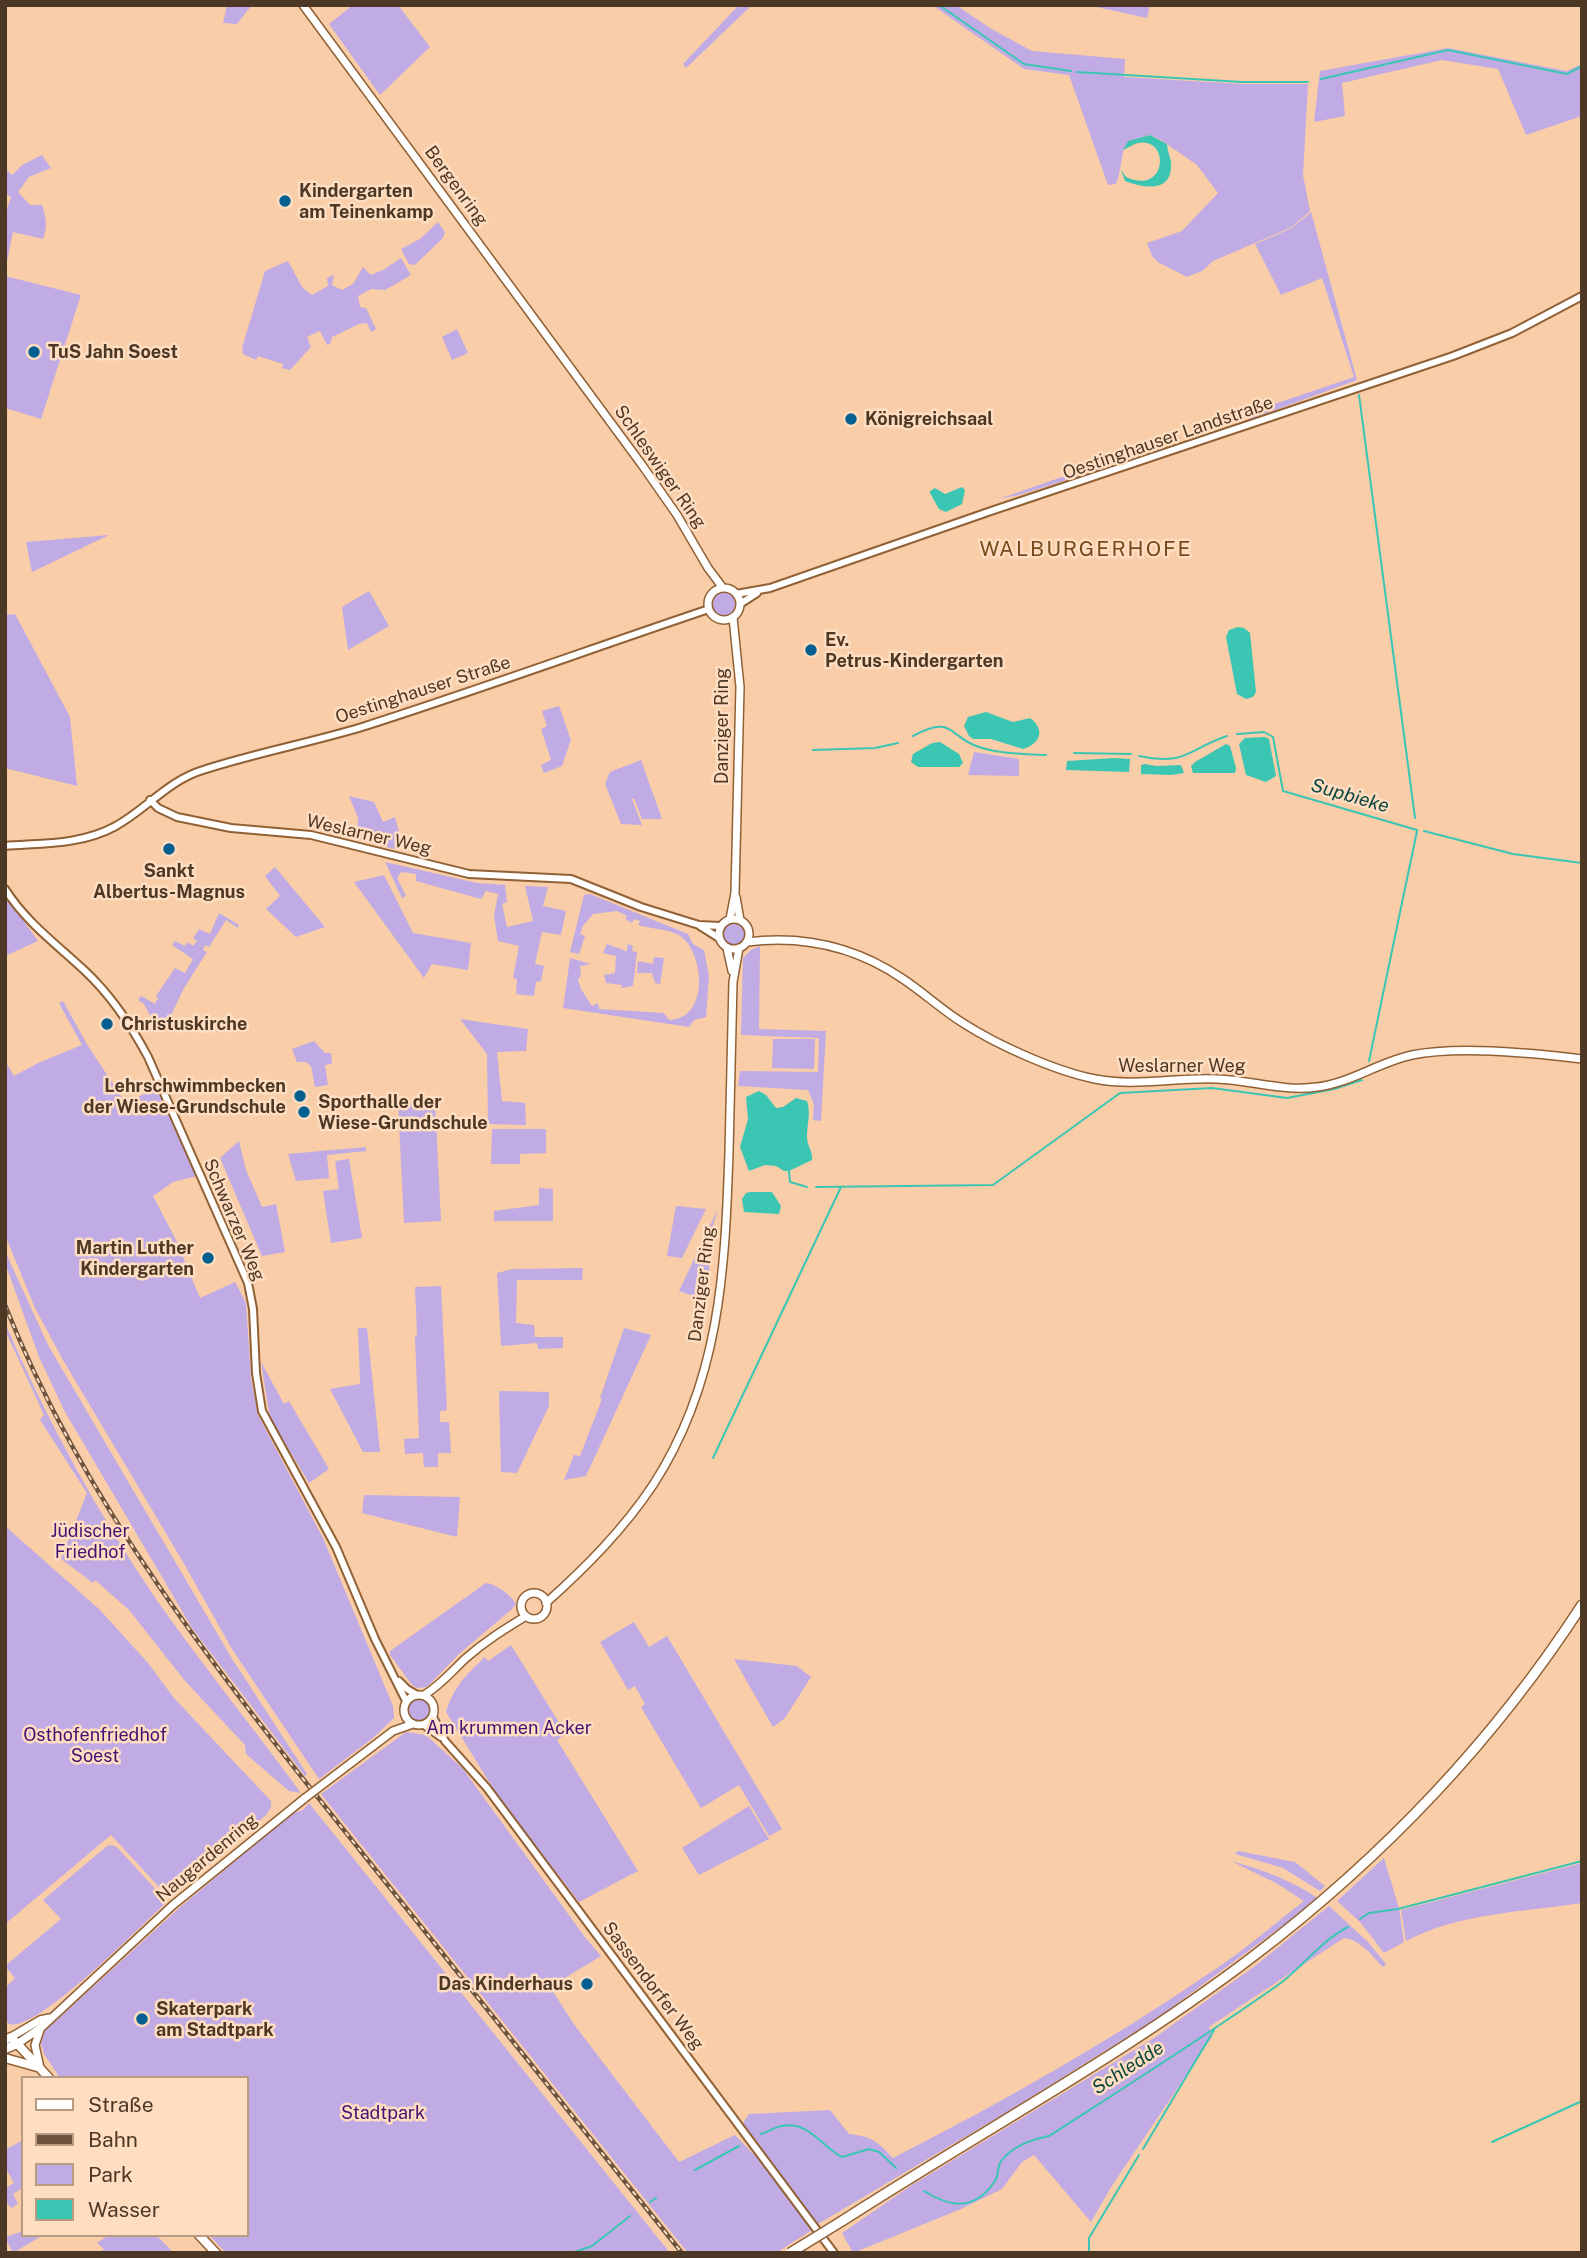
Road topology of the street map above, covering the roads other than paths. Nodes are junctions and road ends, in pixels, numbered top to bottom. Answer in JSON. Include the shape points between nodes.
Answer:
{"nodes":[{"id":1,"x":303,"y":5,"type":"edge"},
{"id":2,"x":1582,"y":296,"type":"edge"},
{"id":3,"x":583,"y":386,"type":"joint"},
{"id":4,"x":708,"y":568,"type":"junction"},
{"id":5,"x":723,"y":588,"type":"junction"},
{"id":6,"x":713,"y":592,"type":"junction"},
{"id":7,"x":758,"y":592,"type":"junction"},
{"id":8,"x":736,"y":594,"type":"junction"},
{"id":9,"x":740,"y":604,"type":"junction"},
{"id":10,"x":709,"y":609,"type":"junction"},
{"id":11,"x":733,"y":617,"type":"junction"},
{"id":12,"x":724,"y":620,"type":"junction"},
{"id":13,"x":736,"y":644,"type":"junction"},
{"id":14,"x":150,"y":800,"type":"junction"},
{"id":15,"x":5,"y":846,"type":"edge"},
{"id":16,"x":5,"y":889,"type":"edge"},
{"id":17,"x":735,"y":893,"type":"junction"},
{"id":18,"x":730,"y":919,"type":"junction"},
{"id":19,"x":740,"y":920,"type":"junction"},
{"id":20,"x":699,"y":925,"type":"junction"},
{"id":21,"x":721,"y":926,"type":"junction"},
{"id":22,"x":749,"y":932,"type":"junction"},
{"id":23,"x":719,"y":938,"type":"junction"},
{"id":24,"x":768,"y":938,"type":"junction"},
{"id":25,"x":747,"y":942,"type":"junction"},
{"id":26,"x":727,"y":948,"type":"junction"},
{"id":27,"x":739,"y":948,"type":"junction"},
{"id":28,"x":733,"y":982,"type":"junction"},
{"id":29,"x":1582,"y":1059,"type":"edge"},
{"id":30,"x":564,"y":1585,"type":"junction"},
{"id":31,"x":541,"y":1595,"type":"junction"},
{"id":32,"x":546,"y":1604,"type":"junction"},
{"id":33,"x":1582,"y":1605,"type":"edge"},
{"id":34,"x":521,"y":1608,"type":"junction"},
{"id":35,"x":526,"y":1616,"type":"junction"},
{"id":36,"x":507,"y":1626,"type":"junction"},
{"id":37,"x":396,"y":1677,"type":"junction"},
{"id":38,"x":442,"y":1684,"type":"junction"},
{"id":39,"x":420,"y":1695,"type":"junction"},
{"id":40,"x":407,"y":1702,"type":"junction"},
{"id":41,"x":434,"y":1704,"type":"junction"},
{"id":42,"x":405,"y":1715,"type":"junction"},
{"id":43,"x":433,"y":1717,"type":"junction"},
{"id":44,"x":413,"y":1724,"type":"junction"},
{"id":45,"x":424,"y":1725,"type":"junction"},
{"id":46,"x":393,"y":1731,"type":"junction"},
{"id":47,"x":445,"y":1741,"type":"junction"},
{"id":48,"x":50,"y":2018,"type":"junction"},
{"id":49,"x":42,"y":2026,"type":"junction"},
{"id":50,"x":10,"y":2038,"type":"edge"},
{"id":51,"x":5,"y":2049,"type":"edge"},
{"id":52,"x":5,"y":2058,"type":"edge"},
{"id":53,"x":40,"y":2068,"type":"junction"},
{"id":54,"x":47,"y":2076,"type":"edge"},
{"id":55,"x":201,"y":2237,"type":"edge"},
{"id":56,"x":216,"y":2253,"type":"edge"},
{"id":57,"x":790,"y":2253,"type":"edge"},
{"id":58,"x":834,"y":2253,"type":"edge"}],
"edges":[{"from":1,"to":3,"type":"main road","name":"Bergenring"},
{"from":2,"to":7,"type":"street","name":"Oestinghauser Landstraße","via":[[1512,333],[1453,356]]},
{"from":3,"to":4,"type":"main road","name":"Schleswiger Ring","via":[[677,515]]},
{"from":4,"to":5,"type":"main road","name":"Schleswiger Ring"},
{"from":4,"to":6,"type":"main road","name":"Schleswiger Ring"},
{"from":5,"to":6,"type":"main road"},
{"from":5,"to":8,"type":"main road"},
{"from":6,"to":10,"type":"main road"},
{"from":7,"to":8,"type":"street","name":"Oestinghauser Landstraße"},
{"from":7,"to":9,"type":"street","name":"Oestinghauser Landstraße"},
{"from":8,"to":9,"type":"main road"},
{"from":9,"to":11,"type":"main road"},
{"from":10,"to":12,"type":"main road"},
{"from":10,"to":14,"type":"street","name":"Oestinghauser Straße","via":[[360,727],[201,770]]},
{"from":11,"to":12,"type":"main road"},
{"from":11,"to":13,"type":"main road","name":"Danziger Ring"},
{"from":12,"to":13,"type":"main road","name":"Danziger Ring"},
{"from":13,"to":17,"type":"main road","name":"Danziger Ring","via":[[740,687]]},
{"from":14,"to":15,"type":"street","name":"Oestinghauser Straße","via":[[113,827],[83,839]]},
{"from":14,"to":20,"type":"street","name":"Weslarner Weg","via":[[177,817],[231,828],[311,835],[469,874],[561,878]]},
{"from":16,"to":37,"type":"street","name":"Schwarzer Weg","via":[[23,915],[107,994],[148,1057],[248,1283],[262,1411],[330,1535],[374,1639]]},
{"from":17,"to":18,"type":"main road","name":"Danziger Ring"},
{"from":17,"to":19,"type":"main road","name":"Danziger Ring"},
{"from":18,"to":19,"type":"main road"},
{"from":18,"to":21,"type":"main road"},
{"from":19,"to":22,"type":"main road"},
{"from":20,"to":21,"type":"street","name":"Weslarner Weg"},
{"from":20,"to":23,"type":"street","name":"Weslarner Weg"},
{"from":21,"to":23,"type":"main road"},
{"from":22,"to":24,"type":"main road","name":"Weslarner Weg"},
{"from":22,"to":25,"type":"main road"},
{"from":23,"to":26,"type":"main road"},
{"from":24,"to":25,"type":"main road","name":"Weslarner Weg"},
{"from":24,"to":29,"type":"main road","name":"Weslarner Weg","via":[[830,945],[858,955],[902,978],[979,1032],[1095,1079],[1135,1083],[1217,1079],[1308,1088],[1349,1080],[1401,1058],[1432,1052]]},
{"from":25,"to":27,"type":"main road"},
{"from":26,"to":27,"type":"main road"},
{"from":26,"to":28,"type":"main road","name":"Danziger Ring"},
{"from":27,"to":28,"type":"main road","name":"Danziger Ring"},
{"from":28,"to":30,"type":"main road","name":"Danziger Ring","via":[[723,1276],[716,1330],[703,1378],[690,1415],[654,1483],[607,1545]]},
{"from":30,"to":31,"type":"main road","name":"Danziger Ring"},
{"from":30,"to":32,"type":"main road","name":"Danziger Ring"},
{"from":31,"to":32,"type":"main road"},
{"from":31,"to":34,"type":"main road","via":[[527,1595]]},
{"from":32,"to":35,"type":"main road","via":[[541,1616]]},
{"from":33,"to":57,"type":"highway","bridge":true,"via":[[1498,1720],[1430,1798],[1299,1920],[1149,2030]]},
{"from":34,"to":35,"type":"main road"},
{"from":34,"to":36,"type":"main road"},
{"from":35,"to":36,"type":"main road"},
{"from":36,"to":38,"type":"main road"},
{"from":37,"to":39,"type":"street","name":"Schwarzer Weg"},
{"from":37,"to":40,"type":"street","name":"Schwarzer Weg"},
{"from":38,"to":39,"type":"main road"},
{"from":38,"to":41,"type":"main road"},
{"from":39,"to":40,"type":"main road"},
{"from":39,"to":41,"type":"main road"},
{"from":40,"to":42,"type":"main road"},
{"from":41,"to":43,"type":"main road"},
{"from":42,"to":44,"type":"main road"},
{"from":42,"to":46,"type":"main road","name":"Naugardenring"},
{"from":43,"to":45,"type":"main road"},
{"from":43,"to":47,"type":"street","name":"Sassendorfer Weg"},
{"from":44,"to":45,"type":"main road"},
{"from":44,"to":46,"type":"main road","name":"Naugardenring"},
{"from":45,"to":47,"type":"street","name":"Sassendorfer Weg"},
{"from":46,"to":48,"type":"main road","name":"Naugardenring","bridge":true,"via":[[173,1905]]},
{"from":47,"to":58,"type":"street","name":"Sassendorfer Weg","via":[[487,1788]]},
{"from":48,"to":49,"type":"main road","name":"Naugardenring"},
{"from":48,"to":50,"type":"main road","name":"Naugardenring"},
{"from":49,"to":50,"type":"main road","name":"Naugardenring"},
{"from":49,"to":53,"type":"main road","via":[[35,2045]]},
{"from":50,"to":51,"type":"main road"},
{"from":50,"to":53,"type":"main road"},
{"from":52,"to":53,"type":"main road"},
{"from":53,"to":54,"type":"main road"},
{"from":55,"to":56,"type":"main road"}]}
